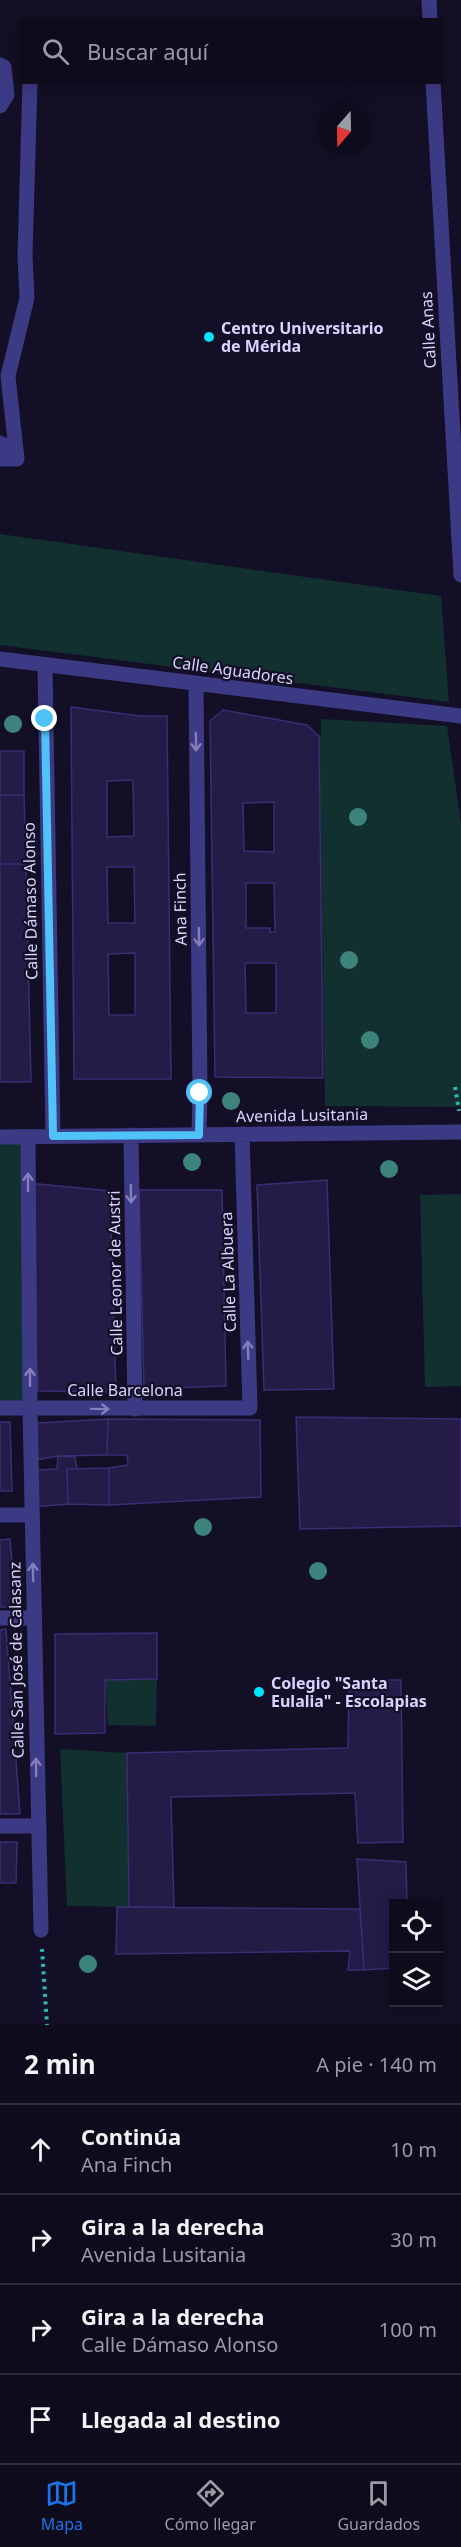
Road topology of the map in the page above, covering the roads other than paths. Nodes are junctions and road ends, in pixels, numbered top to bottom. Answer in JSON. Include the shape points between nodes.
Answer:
{"nodes":[{"id":1,"x":429,"y":0,"type":"edge"},
{"id":2,"x":430,"y":18,"type":"edge"},
{"id":3,"x":2,"y":66,"type":"edge"},
{"id":4,"x":18,"y":69,"type":"edge"},
{"id":5,"x":30,"y":84,"type":"edge"},
{"id":6,"x":433,"y":84,"type":"edge"},
{"id":7,"x":0,"y":106,"type":"edge"},
{"id":8,"x":0,"y":443,"type":"edge"},
{"id":9,"x":16,"y":450,"type":"junction"},
{"id":10,"x":0,"y":459,"type":"edge"},
{"id":11,"x":461,"y":575,"type":"edge"},
{"id":12,"x":0,"y":659,"type":"edge"},
{"id":13,"x":45,"y":665,"type":"junction"},
{"id":14,"x":196,"y":684,"type":"junction"},
{"id":15,"x":461,"y":716,"type":"edge"},
{"id":16,"x":461,"y":1132,"type":"edge"},
{"id":17,"x":242,"y":1134,"type":"junction"},
{"id":18,"x":199,"y":1135,"type":"junction"},
{"id":19,"x":53,"y":1136,"type":"junction"},
{"id":20,"x":130,"y":1136,"type":"junction"},
{"id":21,"x":0,"y":1137,"type":"edge"},
{"id":22,"x":28,"y":1137,"type":"junction"},
{"id":23,"x":0,"y":1408,"type":"edge"},
{"id":24,"x":30,"y":1408,"type":"junction"},
{"id":25,"x":250,"y":1408,"type":"joint"},
{"id":26,"x":135,"y":1409,"type":"junction"},
{"id":27,"x":0,"y":1515,"type":"edge"},
{"id":28,"x":32,"y":1515,"type":"junction"},
{"id":29,"x":0,"y":1618,"type":"edge"},
{"id":30,"x":34,"y":1618,"type":"junction"},
{"id":31,"x":0,"y":1826,"type":"edge"},
{"id":32,"x":37,"y":1826,"type":"junction"},
{"id":33,"x":41,"y":1930,"type":"road end"}],
"edges":[{"from":1,"to":2,"type":"street"},
{"from":3,"to":4,"type":"street"},
{"from":3,"to":7,"type":"street","via":[[7,95]]},
{"from":5,"to":9,"type":"street","via":[[27,298],[8,376]]},
{"from":6,"to":11,"type":"street","name":"Calle Anas"},
{"from":8,"to":9,"type":"street"},
{"from":9,"to":10,"type":"street","via":[[17,459]]},
{"from":12,"to":13,"type":"street","name":"Calle Aguadores"},
{"from":13,"to":14,"type":"street","name":"Calle Aguadores"},
{"from":13,"to":19,"type":"street","name":"Calle Dámaso Alonso"},
{"from":14,"to":15,"type":"street","name":"Calle Aguadores"},
{"from":14,"to":18,"type":"street","name":"Ana Finch","one_way":true},
{"from":16,"to":17,"type":"street","name":"Avenida Lusitania"},
{"from":17,"to":18,"type":"street","name":"Avenida Lusitania"},
{"from":25,"to":17,"type":"street","name":"Calle La Albuera","one_way":true},
{"from":18,"to":20,"type":"street","name":"Avenida Lusitania"},
{"from":19,"to":20,"type":"street","name":"Avenida Lusitania"},
{"from":19,"to":22,"type":"street","name":"Avenida Lusitania"},
{"from":20,"to":26,"type":"street","name":"Calle Leonor de Austri","one_way":true},
{"from":21,"to":22,"type":"street","name":"Avenida Lusitania"},
{"from":24,"to":22,"type":"street","name":"Calle San José de Calasanz","one_way":true},
{"from":23,"to":24,"type":"street","name":"Calle Barcelona"},
{"from":24,"to":26,"type":"street","name":"Calle Barcelona","one_way":true},
{"from":24,"to":28,"type":"street","name":"Calle San José de Calasanz"},
{"from":25,"to":26,"type":"street","name":"Calle Barcelona"},
{"from":27,"to":28,"type":"street"},
{"from":30,"to":28,"type":"street","name":"Calle San José de Calasanz","one_way":true},
{"from":29,"to":30,"type":"street"},
{"from":32,"to":30,"type":"street","name":"Calle San José de Calasanz","one_way":true},
{"from":31,"to":32,"type":"street"},
{"from":32,"to":33,"type":"street","name":"Calle San José de Calasanz"}]}
